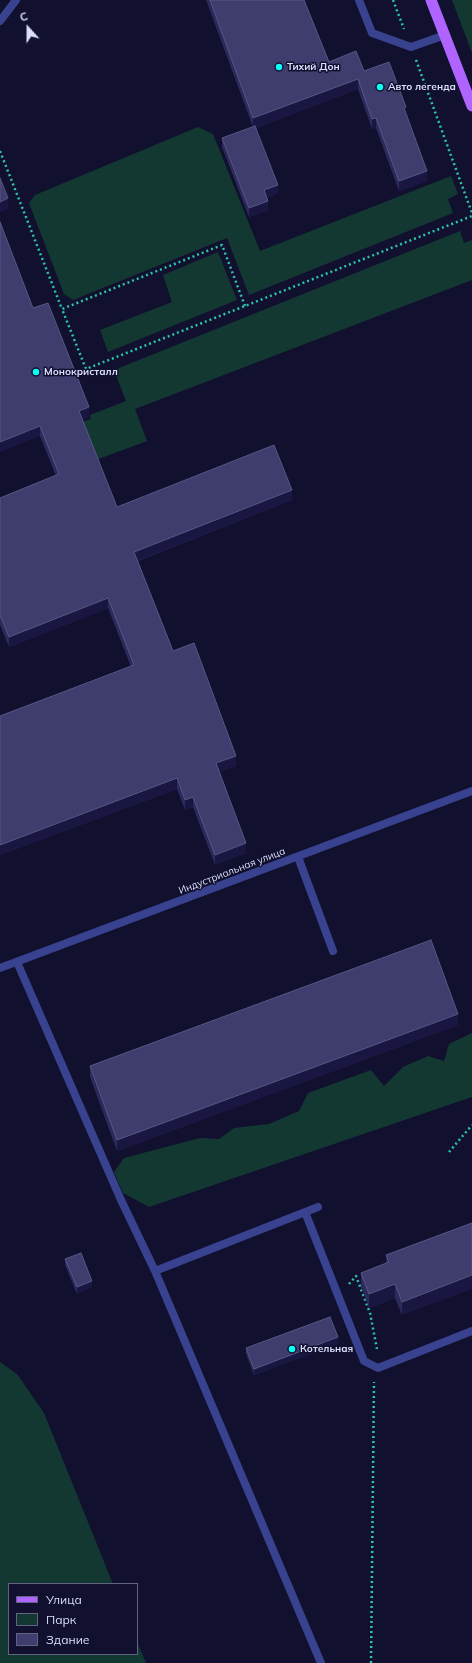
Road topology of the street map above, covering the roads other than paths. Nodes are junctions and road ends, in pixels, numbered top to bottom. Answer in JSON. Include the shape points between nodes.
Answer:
{"nodes":[{"id":1,"x":16,"y":0,"type":"edge"},
{"id":2,"x":359,"y":0,"type":"edge"},
{"id":3,"x":431,"y":0,"type":"edge"},
{"id":4,"x":0,"y":21,"type":"edge"},
{"id":5,"x":445,"y":35,"type":"junction"},
{"id":6,"x":472,"y":106,"type":"edge"},
{"id":7,"x":472,"y":792,"type":"edge"},
{"id":8,"x":298,"y":857,"type":"junction"},
{"id":9,"x":333,"y":951,"type":"dead end"},
{"id":10,"x":17,"y":962,"type":"junction"},
{"id":11,"x":0,"y":968,"type":"edge"},
{"id":12,"x":318,"y":1208,"type":"dead end"},
{"id":13,"x":305,"y":1212,"type":"junction"},
{"id":14,"x":155,"y":1271,"type":"junction"},
{"id":15,"x":472,"y":1331,"type":"edge"},
{"id":16,"x":321,"y":1663,"type":"edge"}],
"edges":[{"from":1,"to":4,"type":"street"},
{"from":2,"to":5,"type":"street","via":[[372,33],[411,46]]},
{"from":3,"to":5,"type":"main road"},
{"from":5,"to":6,"type":"main road"},
{"from":7,"to":8,"type":"street","name":"Индустриальная улица"},
{"from":8,"to":9,"type":"street"},
{"from":8,"to":10,"type":"street","name":"Индустриальная улица"},
{"from":10,"to":11,"type":"street","name":"Индустриальная улица"},
{"from":10,"to":14,"type":"street","via":[[121,1200]]},
{"from":12,"to":13,"type":"street"},
{"from":13,"to":14,"type":"street"},
{"from":13,"to":15,"type":"street","via":[[364,1361],[378,1368]]},
{"from":14,"to":16,"type":"street"}]}
